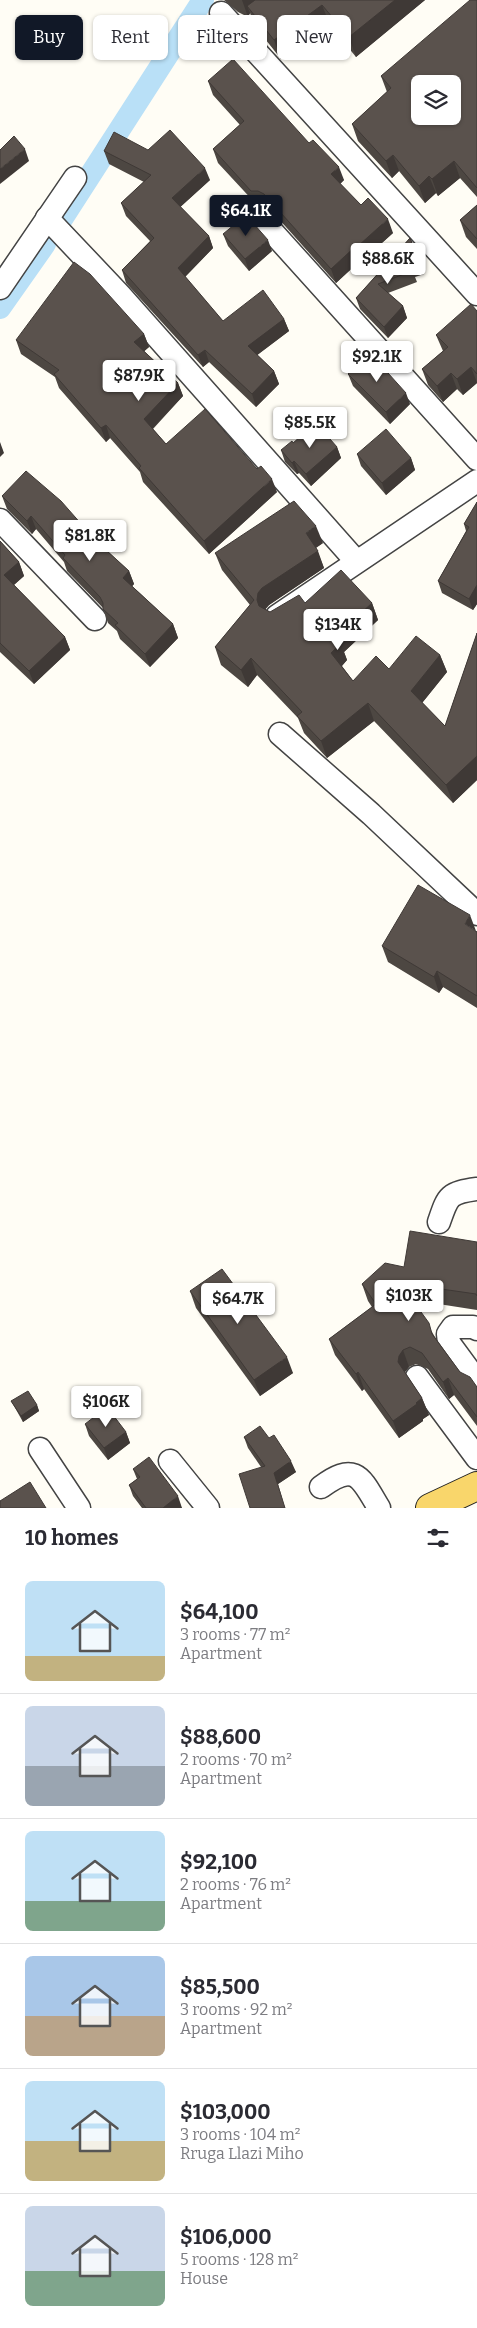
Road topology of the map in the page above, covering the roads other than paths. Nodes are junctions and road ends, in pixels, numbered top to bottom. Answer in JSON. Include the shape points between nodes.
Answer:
{"nodes":[{"id":1,"x":221,"y":13,"type":"dead end"},
{"id":2,"x":75,"y":178,"type":"dead end"},
{"id":3,"x":259,"y":217,"type":"dead end"},
{"id":4,"x":47,"y":218,"type":"junction"},
{"id":5,"x":0,"y":288,"type":"edge"},
{"id":6,"x":477,"y":294,"type":"edge"},
{"id":7,"x":477,"y":459,"type":"edge"},
{"id":8,"x":477,"y":481,"type":"edge"},
{"id":9,"x":0,"y":520,"type":"edge"},
{"id":10,"x":356,"y":561,"type":"junction"},
{"id":11,"x":276,"y":616,"type":"edge"},
{"id":12,"x":95,"y":619,"type":"dead end"},
{"id":13,"x":280,"y":734,"type":"dead end"},
{"id":14,"x":477,"y":914,"type":"edge"},
{"id":15,"x":477,"y":1189,"type":"edge"},
{"id":16,"x":439,"y":1222,"type":"dead end"},
{"id":17,"x":477,"y":1329,"type":"edge"},
{"id":18,"x":416,"y":1377,"type":"dead end"},
{"id":19,"x":477,"y":1381,"type":"edge"},
{"id":20,"x":40,"y":1449,"type":"dead end"},
{"id":21,"x":477,"y":1458,"type":"edge"},
{"id":22,"x":170,"y":1461,"type":"dead end"},
{"id":23,"x":477,"y":1486,"type":"edge"},
{"id":24,"x":321,"y":1487,"type":"dead end"},
{"id":25,"x":79,"y":1508,"type":"edge"},
{"id":26,"x":208,"y":1508,"type":"edge"},
{"id":27,"x":379,"y":1508,"type":"edge"},
{"id":28,"x":430,"y":1508,"type":"edge"}],
"edges":[{"from":1,"to":6,"type":"street"},
{"from":2,"to":4,"type":"street"},
{"from":3,"to":7,"type":"street"},
{"from":4,"to":5,"type":"street"},
{"from":4,"to":10,"type":"street","via":[[120,295]]},
{"from":8,"to":10,"type":"street"},
{"from":9,"to":12,"type":"street"},
{"from":10,"to":11,"type":"street"},
{"from":13,"to":14,"type":"street"},
{"from":15,"to":16,"type":"street","via":[[459,1191],[446,1200]]},
{"from":17,"to":19,"type":"street","via":[[453,1327],[448,1334],[449,1343]]},
{"from":18,"to":21,"type":"street"},
{"from":20,"to":25,"type":"street"},
{"from":22,"to":26,"type":"street"},
{"from":23,"to":28,"type":"main road"},
{"from":24,"to":27,"type":"street","via":[[342,1474],[355,1474]]}]}
